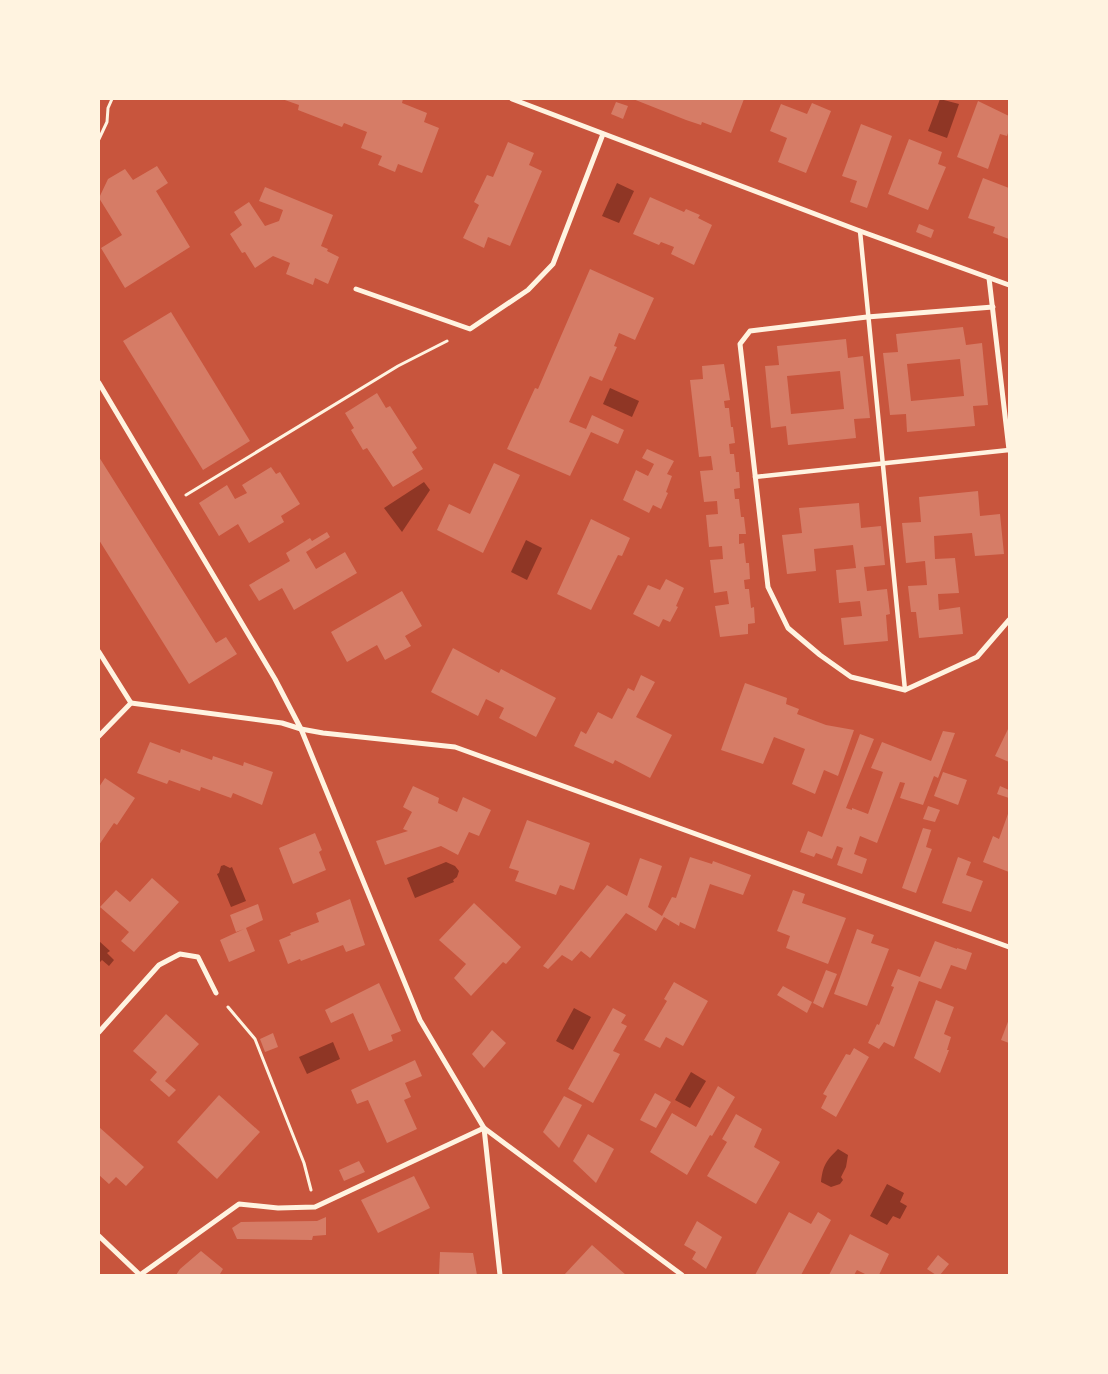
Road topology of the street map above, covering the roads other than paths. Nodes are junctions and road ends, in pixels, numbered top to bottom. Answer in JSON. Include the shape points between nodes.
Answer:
{"nodes":[{"id":1,"x":512,"y":99,"type":"edge"},
{"id":2,"x":603,"y":134,"type":"junction"},
{"id":3,"x":860,"y":231,"type":"junction"},
{"id":4,"x":989,"y":278,"type":"junction"},
{"id":5,"x":1009,"y":285,"type":"edge"},
{"id":6,"x":356,"y":289,"type":"dead end"},
{"id":7,"x":993,"y":307,"type":"junction"},
{"id":8,"x":867,"y":316,"type":"junction"},
{"id":9,"x":99,"y":383,"type":"edge"},
{"id":10,"x":1009,"y":450,"type":"edge"},
{"id":11,"x":883,"y":464,"type":"junction"},
{"id":12,"x":755,"y":478,"type":"junction"},
{"id":13,"x":1009,"y":620,"type":"edge"},
{"id":14,"x":99,"y":652,"type":"edge"},
{"id":15,"x":905,"y":690,"type":"junction"},
{"id":16,"x":131,"y":703,"type":"junction"},
{"id":17,"x":301,"y":729,"type":"junction"},
{"id":18,"x":99,"y":736,"type":"edge"},
{"id":19,"x":1009,"y":947,"type":"edge"},
{"id":20,"x":216,"y":993,"type":"road end"},
{"id":21,"x":99,"y":1032,"type":"edge"},
{"id":22,"x":484,"y":1128,"type":"junction"},
{"id":23,"x":99,"y":1236,"type":"edge"},
{"id":24,"x":140,"y":1275,"type":"edge"},
{"id":25,"x":500,"y":1275,"type":"edge"},
{"id":26,"x":682,"y":1275,"type":"edge"}],
"edges":[{"from":1,"to":2,"type":"street"},
{"from":2,"to":3,"type":"street"},
{"from":2,"to":6,"type":"street","via":[[553,264],[528,290],[470,330]]},
{"from":3,"to":4,"type":"street"},
{"from":3,"to":8,"type":"street"},
{"from":4,"to":5,"type":"street"},
{"from":4,"to":7,"type":"street"},
{"from":7,"to":8,"type":"street"},
{"from":7,"to":10,"type":"street"},
{"from":8,"to":11,"type":"street"},
{"from":8,"to":12,"type":"street","via":[[750,332],[740,344]]},
{"from":9,"to":17,"type":"street","via":[[275,679]]},
{"from":10,"to":11,"type":"street"},
{"from":11,"to":12,"type":"street"},
{"from":11,"to":15,"type":"street"},
{"from":12,"to":15,"type":"street","via":[[768,587],[788,628],[851,677]]},
{"from":13,"to":15,"type":"street","via":[[977,657]]},
{"from":14,"to":16,"type":"street"},
{"from":16,"to":17,"type":"street","via":[[282,723]]},
{"from":16,"to":18,"type":"street"},
{"from":17,"to":19,"type":"street","via":[[455,747]]},
{"from":17,"to":22,"type":"street","via":[[420,1020]]},
{"from":20,"to":21,"type":"street","via":[[198,957],[180,954],[159,965]]},
{"from":22,"to":24,"type":"street","via":[[315,1207],[239,1204]]},
{"from":22,"to":25,"type":"street"},
{"from":22,"to":26,"type":"street"},
{"from":23,"to":24,"type":"street"}]}
